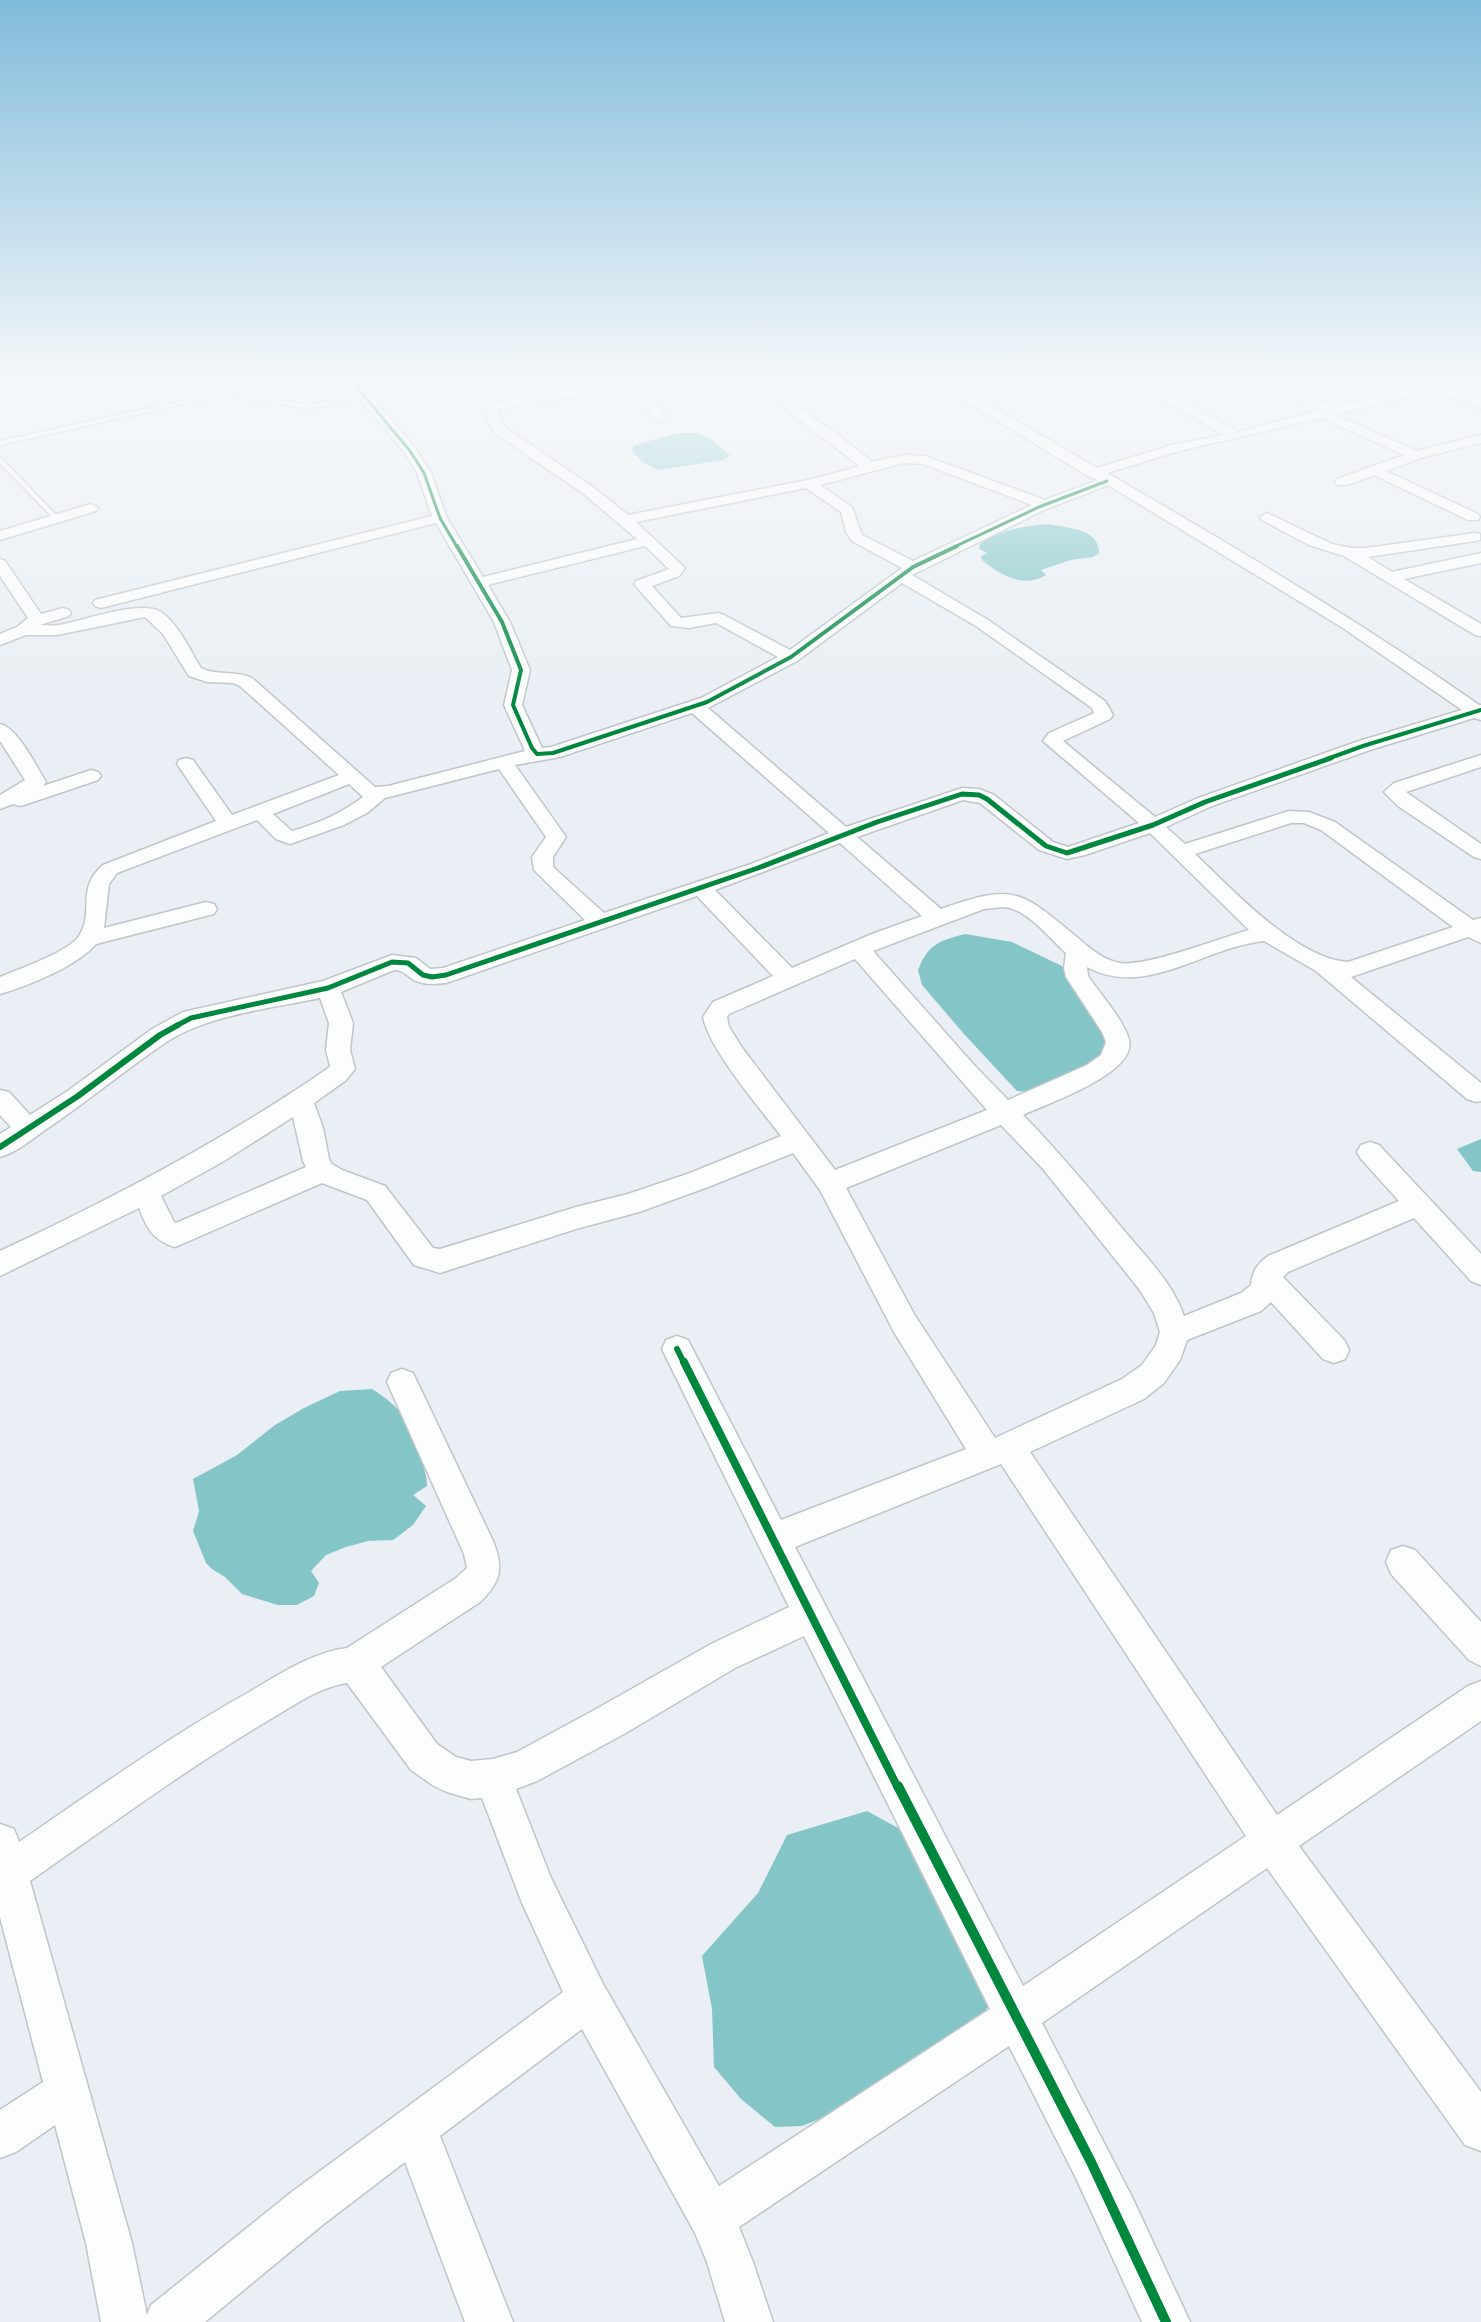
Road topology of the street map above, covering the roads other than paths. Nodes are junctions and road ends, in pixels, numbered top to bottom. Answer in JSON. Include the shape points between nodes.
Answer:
{"nodes":[{"id":1,"x":26,"y":486,"type":"edge"},
{"id":2,"x":429,"y":486,"type":"edge"},
{"id":3,"x":582,"y":486,"type":"edge"},
{"id":4,"x":791,"y":486,"type":"edge"},
{"id":5,"x":813,"y":486,"type":"edge"},
{"id":6,"x":995,"y":486,"type":"edge"},
{"id":7,"x":1082,"y":486,"type":"edge"},
{"id":8,"x":1116,"y":486,"type":"edge"},
{"id":9,"x":1411,"y":486,"type":"edge"},
{"id":10,"x":1045,"y":505,"type":"junction"},
{"id":11,"x":91,"y":508,"type":"dead end"},
{"id":12,"x":1477,"y":516,"type":"edge"},
{"id":13,"x":1268,"y":517,"type":"dead end"},
{"id":14,"x":440,"y":518,"type":"junction"},
{"id":15,"x":57,"y":520,"type":"junction"},
{"id":16,"x":625,"y":520,"type":"junction"},
{"id":17,"x":0,"y":536,"type":"edge"},
{"id":18,"x":1478,"y":538,"type":"edge"},
{"id":19,"x":649,"y":541,"type":"junction"},
{"id":20,"x":1350,"y":553,"type":"junction"},
{"id":21,"x":1481,"y":558,"type":"edge"},
{"id":22,"x":0,"y":564,"type":"edge"},
{"id":23,"x":908,"y":572,"type":"junction"},
{"id":24,"x":1389,"y":577,"type":"junction"},
{"id":25,"x":477,"y":582,"type":"junction"},
{"id":26,"x":30,"y":625,"type":"junction"},
{"id":27,"x":1481,"y":631,"type":"edge"},
{"id":28,"x":0,"y":640,"type":"edge"},
{"id":29,"x":791,"y":657,"type":"junction"},
{"id":30,"x":695,"y":706,"type":"junction"},
{"id":31,"x":1479,"y":712,"type":"edge"},
{"id":32,"x":0,"y":729,"type":"edge"},
{"id":33,"x":537,"y":754,"type":"junction"},
{"id":34,"x":1481,"y":761,"type":"edge"},
{"id":35,"x":504,"y":763,"type":"junction"},
{"id":36,"x":186,"y":764,"type":"dead end"},
{"id":37,"x":91,"y":776,"type":"dead end"},
{"id":38,"x":351,"y":777,"type":"junction"},
{"id":39,"x":378,"y":794,"type":"junction"},
{"id":40,"x":0,"y":805,"type":"edge"},
{"id":41,"x":260,"y":812,"type":"junction"},
{"id":42,"x":228,"y":824,"type":"junction"},
{"id":43,"x":1153,"y":825,"type":"junction"},
{"id":44,"x":844,"y":835,"type":"junction"},
{"id":45,"x":1181,"y":852,"type":"junction"},
{"id":46,"x":1481,"y":853,"type":"edge"},
{"id":47,"x":701,"y":888,"type":"junction"},
{"id":48,"x":206,"y":909,"type":"dead end"},
{"id":49,"x":938,"y":918,"type":"junction"},
{"id":50,"x":602,"y":923,"type":"junction"},
{"id":51,"x":1477,"y":930,"type":"edge"},
{"id":52,"x":1267,"y":934,"type":"junction"},
{"id":53,"x":89,"y":939,"type":"junction"},
{"id":54,"x":858,"y":948,"type":"junction"},
{"id":55,"x":1078,"y":950,"type":"junction"},
{"id":56,"x":1325,"y":967,"type":"junction"},
{"id":57,"x":788,"y":978,"type":"junction"},
{"id":58,"x":0,"y":986,"type":"edge"},
{"id":59,"x":328,"y":988,"type":"junction"},
{"id":60,"x":1476,"y":1093,"type":"dead end"},
{"id":61,"x":0,"y":1099,"type":"edge"},
{"id":62,"x":300,"y":1099,"type":"junction"},
{"id":63,"x":1004,"y":1113,"type":"junction"},
{"id":64,"x":28,"y":1129,"type":"junction"},
{"id":65,"x":798,"y":1140,"type":"junction"},
{"id":66,"x":0,"y":1147,"type":"edge"},
{"id":67,"x":1370,"y":1152,"type":"dead end"},
{"id":68,"x":323,"y":1171,"type":"junction"},
{"id":69,"x":830,"y":1182,"type":"junction"},
{"id":70,"x":146,"y":1192,"type":"junction"},
{"id":71,"x":1418,"y":1205,"type":"junction"},
{"id":72,"x":0,"y":1264,"type":"edge"},
{"id":73,"x":1481,"y":1273,"type":"edge"},
{"id":74,"x":1265,"y":1277,"type":"junction"},
{"id":75,"x":1174,"y":1332,"type":"junction"},
{"id":76,"x":677,"y":1349,"type":"dead end"},
{"id":77,"x":1334,"y":1350,"type":"dead end"},
{"id":78,"x":402,"y":1382,"type":"dead end"},
{"id":79,"x":998,"y":1451,"type":"junction"},
{"id":80,"x":774,"y":1539,"type":"junction"},
{"id":81,"x":1403,"y":1562,"type":"dead end"},
{"id":82,"x":812,"y":1614,"type":"junction"},
{"id":83,"x":1481,"y":1648,"type":"edge"},
{"id":84,"x":353,"y":1665,"type":"junction"},
{"id":85,"x":1481,"y":1699,"type":"edge"},
{"id":86,"x":493,"y":1778,"type":"junction"},
{"id":87,"x":1271,"y":1840,"type":"junction"},
{"id":88,"x":5,"y":1858,"type":"edge"},
{"id":89,"x":588,"y":1999,"type":"junction"},
{"id":90,"x":1016,"y":2016,"type":"junction"},
{"id":91,"x":68,"y":2091,"type":"junction"},
{"id":92,"x":415,"y":2129,"type":"junction"},
{"id":93,"x":1481,"y":2129,"type":"edge"},
{"id":94,"x":0,"y":2136,"type":"edge"},
{"id":95,"x":712,"y":2218,"type":"junction"},
{"id":96,"x":125,"y":2322,"type":"edge"},
{"id":97,"x":168,"y":2322,"type":"edge"},
{"id":98,"x":489,"y":2322,"type":"edge"},
{"id":99,"x":749,"y":2322,"type":"edge"},
{"id":100,"x":1166,"y":2322,"type":"edge"}],
"edges":[{"from":1,"to":15,"type":"lane"},
{"from":2,"to":14,"type":"street"},
{"from":3,"to":16,"type":"street"},
{"from":4,"to":16,"type":"street"},
{"from":5,"to":23,"type":"street","via":[[847,510],[852,532],[857,538]]},
{"from":6,"to":10,"type":"street"},
{"from":7,"to":10,"type":"street"},
{"from":8,"to":31,"type":"street","via":[[1244,559]]},
{"from":9,"to":12,"type":"street"},
{"from":10,"to":23,"type":"street"},
{"from":11,"to":15,"type":"street"},
{"from":12,"to":18,"type":"street","via":[[1454,522],[1461,530]]},
{"from":13,"to":20,"type":"street","via":[[1319,544]]},
{"from":14,"to":25,"type":"street"},
{"from":14,"to":26,"type":"street","via":[[80,609]]},
{"from":15,"to":17,"type":"street"},
{"from":16,"to":19,"type":"street"},
{"from":18,"to":20,"type":"street"},
{"from":19,"to":25,"type":"street","via":[[539,570]]},
{"from":19,"to":29,"type":"street","via":[[677,570],[642,584],[674,620],[682,624],[718,618]]},
{"from":20,"to":24,"type":"street"},
{"from":21,"to":24,"type":"street"},
{"from":22,"to":26,"type":"street"},
{"from":23,"to":29,"type":"street"},
{"from":23,"to":43,"type":"street","via":[[1099,705],[1104,715],[1052,741]]},
{"from":24,"to":27,"type":"street"},
{"from":25,"to":33,"type":"street","via":[[502,622],[518,660],[521,670],[514,706]]},
{"from":26,"to":28,"type":"street"},
{"from":26,"to":38,"type":"street","via":[[57,630],[142,612],[153,614],[166,628],[194,672],[208,678],[241,678]]},
{"from":29,"to":30,"type":"street"},
{"from":30,"to":33,"type":"street","via":[[553,754]]},
{"from":30,"to":44,"type":"street"},
{"from":31,"to":43,"type":"street","via":[[1363,746],[1205,802]]},
{"from":32,"to":40,"type":"street","via":[[36,782]]},
{"from":33,"to":35,"type":"street"},
{"from":34,"to":46,"type":"street","via":[[1394,792]]},
{"from":35,"to":39,"type":"street"},
{"from":35,"to":50,"type":"street","via":[[556,837],[541,857],[544,870]]},
{"from":36,"to":42,"type":"street"},
{"from":37,"to":40,"type":"street"},
{"from":38,"to":39,"type":"street","via":[[370,793]]},
{"from":38,"to":41,"type":"street"},
{"from":39,"to":41,"type":"street","via":[[353,814],[290,838],[282,835]]},
{"from":41,"to":42,"type":"street"},
{"from":42,"to":53,"type":"street","via":[[110,869],[101,877]]},
{"from":43,"to":44,"type":"street","via":[[1078,851],[1055,851],[986,799],[970,793]]},
{"from":43,"to":45,"type":"street"},
{"from":44,"to":47,"type":"street"},
{"from":44,"to":49,"type":"street"},
{"from":45,"to":51,"type":"street","via":[[1289,817],[1312,818]]},
{"from":45,"to":52,"type":"street"},
{"from":47,"to":50,"type":"street"},
{"from":47,"to":57,"type":"street"},
{"from":48,"to":53,"type":"street"},
{"from":49,"to":54,"type":"street"},
{"from":49,"to":55,"type":"street","via":[[980,904],[1007,900],[1033,911]]},
{"from":50,"to":59,"type":"street","via":[[446,975],[423,975],[400,961]]},
{"from":51,"to":56,"type":"street","via":[[1363,966],[1337,970]]},
{"from":52,"to":55,"type":"street","via":[[1137,971],[1120,972],[1106,968]]},
{"from":52,"to":56,"type":"street"},
{"from":53,"to":58,"type":"street","via":[[62,959]]},
{"from":54,"to":57,"type":"street"},
{"from":54,"to":63,"type":"street"},
{"from":55,"to":63,"type":"street","via":[[1077,977],[1112,1030],[1118,1042],[1116,1052],[1096,1071]]},
{"from":56,"to":60,"type":"street"},
{"from":57,"to":65,"type":"street","via":[[721,1008],[715,1017],[717,1027],[734,1055]]},
{"from":59,"to":62,"type":"street","via":[[341,1023],[338,1050],[343,1069]]},
{"from":59,"to":64,"type":"street","via":[[191,1018],[160,1035]]},
{"from":61,"to":64,"type":"street"},
{"from":62,"to":68,"type":"street","via":[[316,1161]]},
{"from":62,"to":70,"type":"street","via":[[217,1153]]},
{"from":63,"to":69,"type":"street"},
{"from":63,"to":75,"type":"street","via":[[1052,1162],[1149,1281],[1167,1309]]},
{"from":64,"to":66,"type":"street"},
{"from":65,"to":68,"type":"street","via":[[629,1204],[440,1261],[424,1257],[376,1193]]},
{"from":65,"to":69,"type":"street"},
{"from":67,"to":71,"type":"street"},
{"from":68,"to":70,"type":"street","via":[[175,1236],[162,1228]]},
{"from":69,"to":79,"type":"street","via":[[904,1322]]},
{"from":70,"to":72,"type":"street"},
{"from":71,"to":73,"type":"street"},
{"from":71,"to":74,"type":"street","via":[[1278,1264]]},
{"from":74,"to":75,"type":"street","via":[[1265,1290],[1251,1302]]},
{"from":74,"to":77,"type":"street"},
{"from":75,"to":79,"type":"street","via":[[1170,1352],[1154,1374],[1133,1389]]},
{"from":76,"to":80,"type":"street"},
{"from":78,"to":84,"type":"street","via":[[475,1537],[484,1569],[480,1579],[468,1590]]},
{"from":79,"to":80,"type":"street"},
{"from":79,"to":87,"type":"street"},
{"from":80,"to":82,"type":"street"},
{"from":81,"to":83,"type":"street"},
{"from":82,"to":86,"type":"street","via":[[723,1656],[611,1722],[524,1768]]},
{"from":82,"to":90,"type":"street"},
{"from":84,"to":86,"type":"street","via":[[365,1675],[424,1757],[447,1774],[471,1780]]},
{"from":84,"to":88,"type":"street","via":[[338,1666],[317,1674]]},
{"from":85,"to":87,"type":"street"},
{"from":86,"to":89,"type":"street","via":[[536,1888]]},
{"from":87,"to":90,"type":"street"},
{"from":87,"to":93,"type":"street"},
{"from":88,"to":91,"type":"street"},
{"from":89,"to":92,"type":"street"},
{"from":89,"to":95,"type":"street"},
{"from":90,"to":95,"type":"street"},
{"from":90,"to":100,"type":"street","via":[[1138,2257]]},
{"from":91,"to":94,"type":"street"},
{"from":91,"to":96,"type":"street","via":[[109,2243]]},
{"from":92,"to":97,"type":"street","via":[[309,2207]]},
{"from":92,"to":98,"type":"street"},
{"from":95,"to":99,"type":"street"}]}
